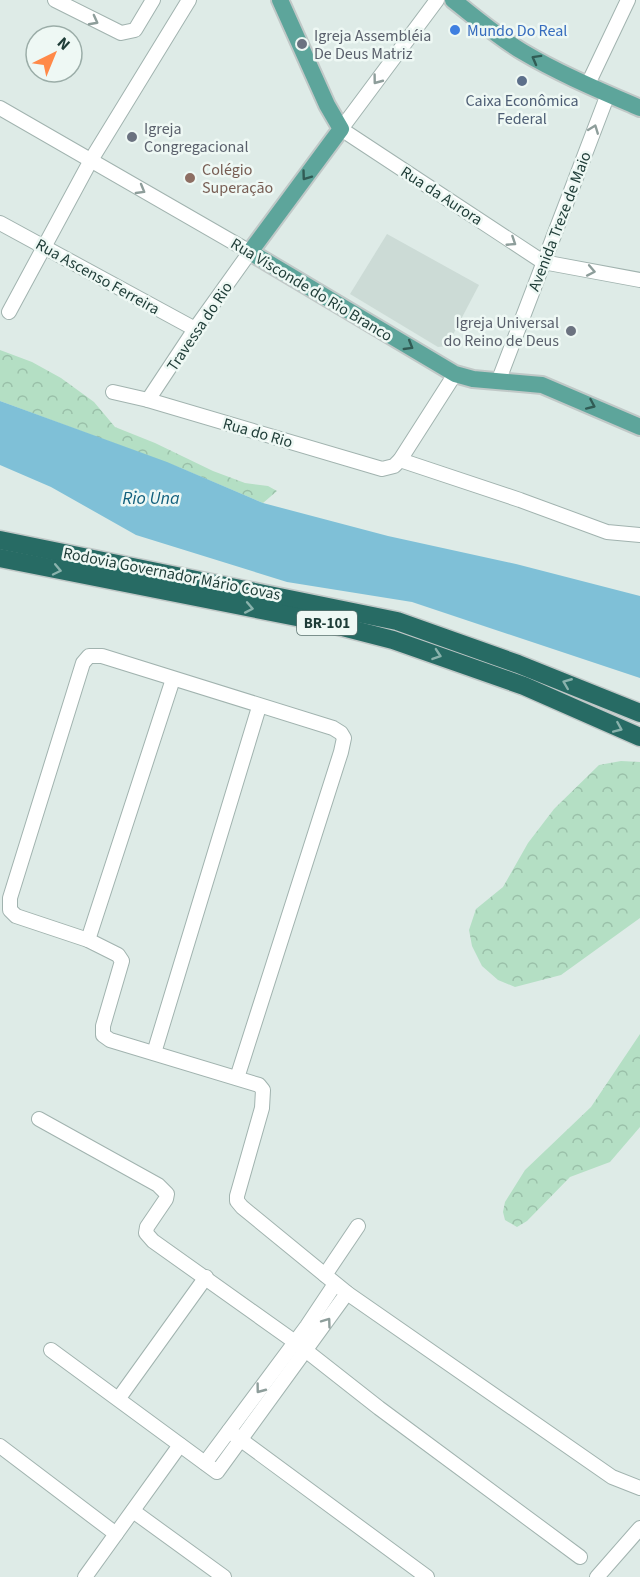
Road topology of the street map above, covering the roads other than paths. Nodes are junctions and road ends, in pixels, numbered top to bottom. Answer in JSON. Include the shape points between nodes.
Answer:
{"nodes":[{"id":1,"x":56,"y":0,"type":"edge"},
{"id":2,"x":153,"y":0,"type":"edge"},
{"id":3,"x":189,"y":0,"type":"edge"},
{"id":4,"x":280,"y":0,"type":"edge"},
{"id":5,"x":437,"y":0,"type":"edge"},
{"id":6,"x":453,"y":0,"type":"edge"},
{"id":7,"x":628,"y":0,"type":"edge"},
{"id":8,"x":588,"y":84,"type":"junction"},
{"id":9,"x":608,"y":94,"type":"junction"},
{"id":10,"x":0,"y":108,"type":"edge"},
{"id":11,"x":640,"y":108,"type":"edge"},
{"id":12,"x":341,"y":129,"type":"junction"},
{"id":13,"x":91,"y":160,"type":"junction"},
{"id":14,"x":0,"y":223,"type":"edge"},
{"id":15,"x":43,"y":245,"type":"junction"},
{"id":16,"x":250,"y":252,"type":"junction"},
{"id":17,"x":543,"y":262,"type":"junction"},
{"id":18,"x":640,"y":280,"type":"edge"},
{"id":19,"x":9,"y":312,"type":"dead end"},
{"id":20,"x":195,"y":329,"type":"junction"},
{"id":21,"x":455,"y":374,"type":"junction"},
{"id":22,"x":498,"y":382,"type":"junction"},
{"id":23,"x":113,"y":392,"type":"dead end"},
{"id":24,"x":148,"y":400,"type":"junction"},
{"id":25,"x":640,"y":427,"type":"edge"},
{"id":26,"x":400,"y":460,"type":"junction"},
{"id":27,"x":640,"y":535,"type":"edge"},
{"id":28,"x":0,"y":540,"type":"edge"},
{"id":29,"x":0,"y":558,"type":"edge"},
{"id":30,"x":173,"y":679,"type":"junction"},
{"id":31,"x":259,"y":706,"type":"junction"},
{"id":32,"x":640,"y":713,"type":"edge"},
{"id":33,"x":640,"y":737,"type":"edge"},
{"id":34,"x":88,"y":940,"type":"junction"},
{"id":35,"x":154,"y":1053,"type":"junction"},
{"id":36,"x":237,"y":1078,"type":"junction"},
{"id":37,"x":39,"y":1119,"type":"dead end"},
{"id":38,"x":358,"y":1226,"type":"dead end"},
{"id":39,"x":206,"y":1277,"type":"junction"},
{"id":40,"x":330,"y":1279,"type":"junction"},
{"id":41,"x":347,"y":1293,"type":"junction"},
{"id":42,"x":301,"y":1346,"type":"junction"},
{"id":43,"x":51,"y":1350,"type":"dead end"},
{"id":44,"x":119,"y":1398,"type":"junction"},
{"id":45,"x":229,"y":1431,"type":"junction"},
{"id":46,"x":241,"y":1440,"type":"junction"},
{"id":47,"x":180,"y":1444,"type":"junction"},
{"id":48,"x":0,"y":1446,"type":"edge"},
{"id":49,"x":205,"y":1463,"type":"junction"},
{"id":50,"x":640,"y":1488,"type":"edge"},
{"id":51,"x":133,"y":1511,"type":"junction"},
{"id":52,"x":640,"y":1528,"type":"edge"},
{"id":53,"x":116,"y":1534,"type":"junction"},
{"id":54,"x":580,"y":1557,"type":"dead end"},
{"id":55,"x":85,"y":1577,"type":"edge"},
{"id":56,"x":224,"y":1577,"type":"edge"},
{"id":57,"x":427,"y":1577,"type":"edge"},
{"id":58,"x":597,"y":1577,"type":"edge"}],
"edges":[{"from":1,"to":2,"type":"street","one_way":true,"via":[[121,33],[135,30]]},
{"from":3,"to":13,"type":"street"},
{"from":4,"to":12,"type":"main road"},
{"from":5,"to":12,"type":"street","one_way":true},
{"from":8,"to":6,"type":"main road","one_way":true,"via":[[523,52]]},
{"from":7,"to":8,"type":"street"},
{"from":8,"to":9,"type":"main road"},
{"from":9,"to":11,"type":"main road"},
{"from":17,"to":9,"type":"street","name":"Avenida Treze de Maio","one_way":true},
{"from":10,"to":13,"type":"street","name":"Rua Visconde do Rio Branco"},
{"from":12,"to":16,"type":"main road","one_way":true},
{"from":12,"to":17,"type":"street","name":"Rua da Aurora","one_way":true},
{"from":13,"to":15,"type":"street"},
{"from":13,"to":16,"type":"street","name":"Rua Visconde do Rio Branco","one_way":true},
{"from":14,"to":15,"type":"street","name":"Rua Ascenso Ferreira"},
{"from":15,"to":19,"type":"street"},
{"from":15,"to":20,"type":"street","name":"Rua Ascenso Ferreira"},
{"from":16,"to":20,"type":"street","name":"Travessa do Rio"},
{"from":16,"to":21,"type":"main road","name":"Rua Visconde do Rio Branco","one_way":true},
{"from":17,"to":18,"type":"street","one_way":true},
{"from":17,"to":22,"type":"street","name":"Avenida Treze de Maio"},
{"from":20,"to":24,"type":"street","name":"Travessa do Rio"},
{"from":21,"to":22,"type":"main road","name":"Rua Visconde do Rio Branco"},
{"from":21,"to":26,"type":"street"},
{"from":22,"to":25,"type":"main road","name":"Rua Visconde do Rio Branco","one_way":true,"via":[[542,385]]},
{"from":23,"to":24,"type":"street","name":"Rua do Rio"},
{"from":24,"to":26,"type":"street","name":"Rua do Rio","via":[[382,469]]},
{"from":26,"to":27,"type":"street","via":[[607,532]]},
{"from":32,"to":28,"type":"highway","name":"Rodovia Governador Mário Covas","number":"BR-101","one_way":true,"via":[[397,621]]},
{"from":29,"to":33,"type":"highway","name":"Rodovia Governador Mário Covas","number":"BR-101","one_way":true,"via":[[327,623],[393,640],[524,686]]},
{"from":30,"to":31,"type":"street"},
{"from":30,"to":34,"type":"street"},
{"from":30,"to":34,"type":"street","via":[[95,654],[83,663],[9,898],[10,910],[16,916]]},
{"from":31,"to":35,"type":"street"},
{"from":31,"to":36,"type":"street","via":[[333,729],[344,738]]},
{"from":34,"to":35,"type":"street","via":[[118,955],[122,962],[103,1035]]},
{"from":35,"to":36,"type":"street"},
{"from":36,"to":40,"type":"street","via":[[263,1090],[237,1201]]},
{"from":37,"to":39,"type":"street","via":[[163,1189],[166,1199],[146,1233]]},
{"from":38,"to":40,"type":"street"},
{"from":39,"to":42,"type":"street"},
{"from":39,"to":44,"type":"street"},
{"from":40,"to":41,"type":"street"},
{"from":40,"to":42,"type":"street"},
{"from":42,"to":41,"type":"street","one_way":true},
{"from":41,"to":50,"type":"street","via":[[612,1477]]},
{"from":42,"to":45,"type":"street","one_way":true},
{"from":42,"to":46,"type":"street"},
{"from":42,"to":54,"type":"street"},
{"from":43,"to":44,"type":"street"},
{"from":44,"to":47,"type":"street"},
{"from":45,"to":46,"type":"street"},
{"from":45,"to":49,"type":"street"},
{"from":46,"to":49,"type":"street","via":[[218,1472]]},
{"from":46,"to":57,"type":"street"},
{"from":47,"to":49,"type":"street"},
{"from":47,"to":51,"type":"street"},
{"from":48,"to":53,"type":"street"},
{"from":51,"to":53,"type":"street"},
{"from":51,"to":56,"type":"street"},
{"from":52,"to":58,"type":"street"},
{"from":53,"to":55,"type":"street"}]}
